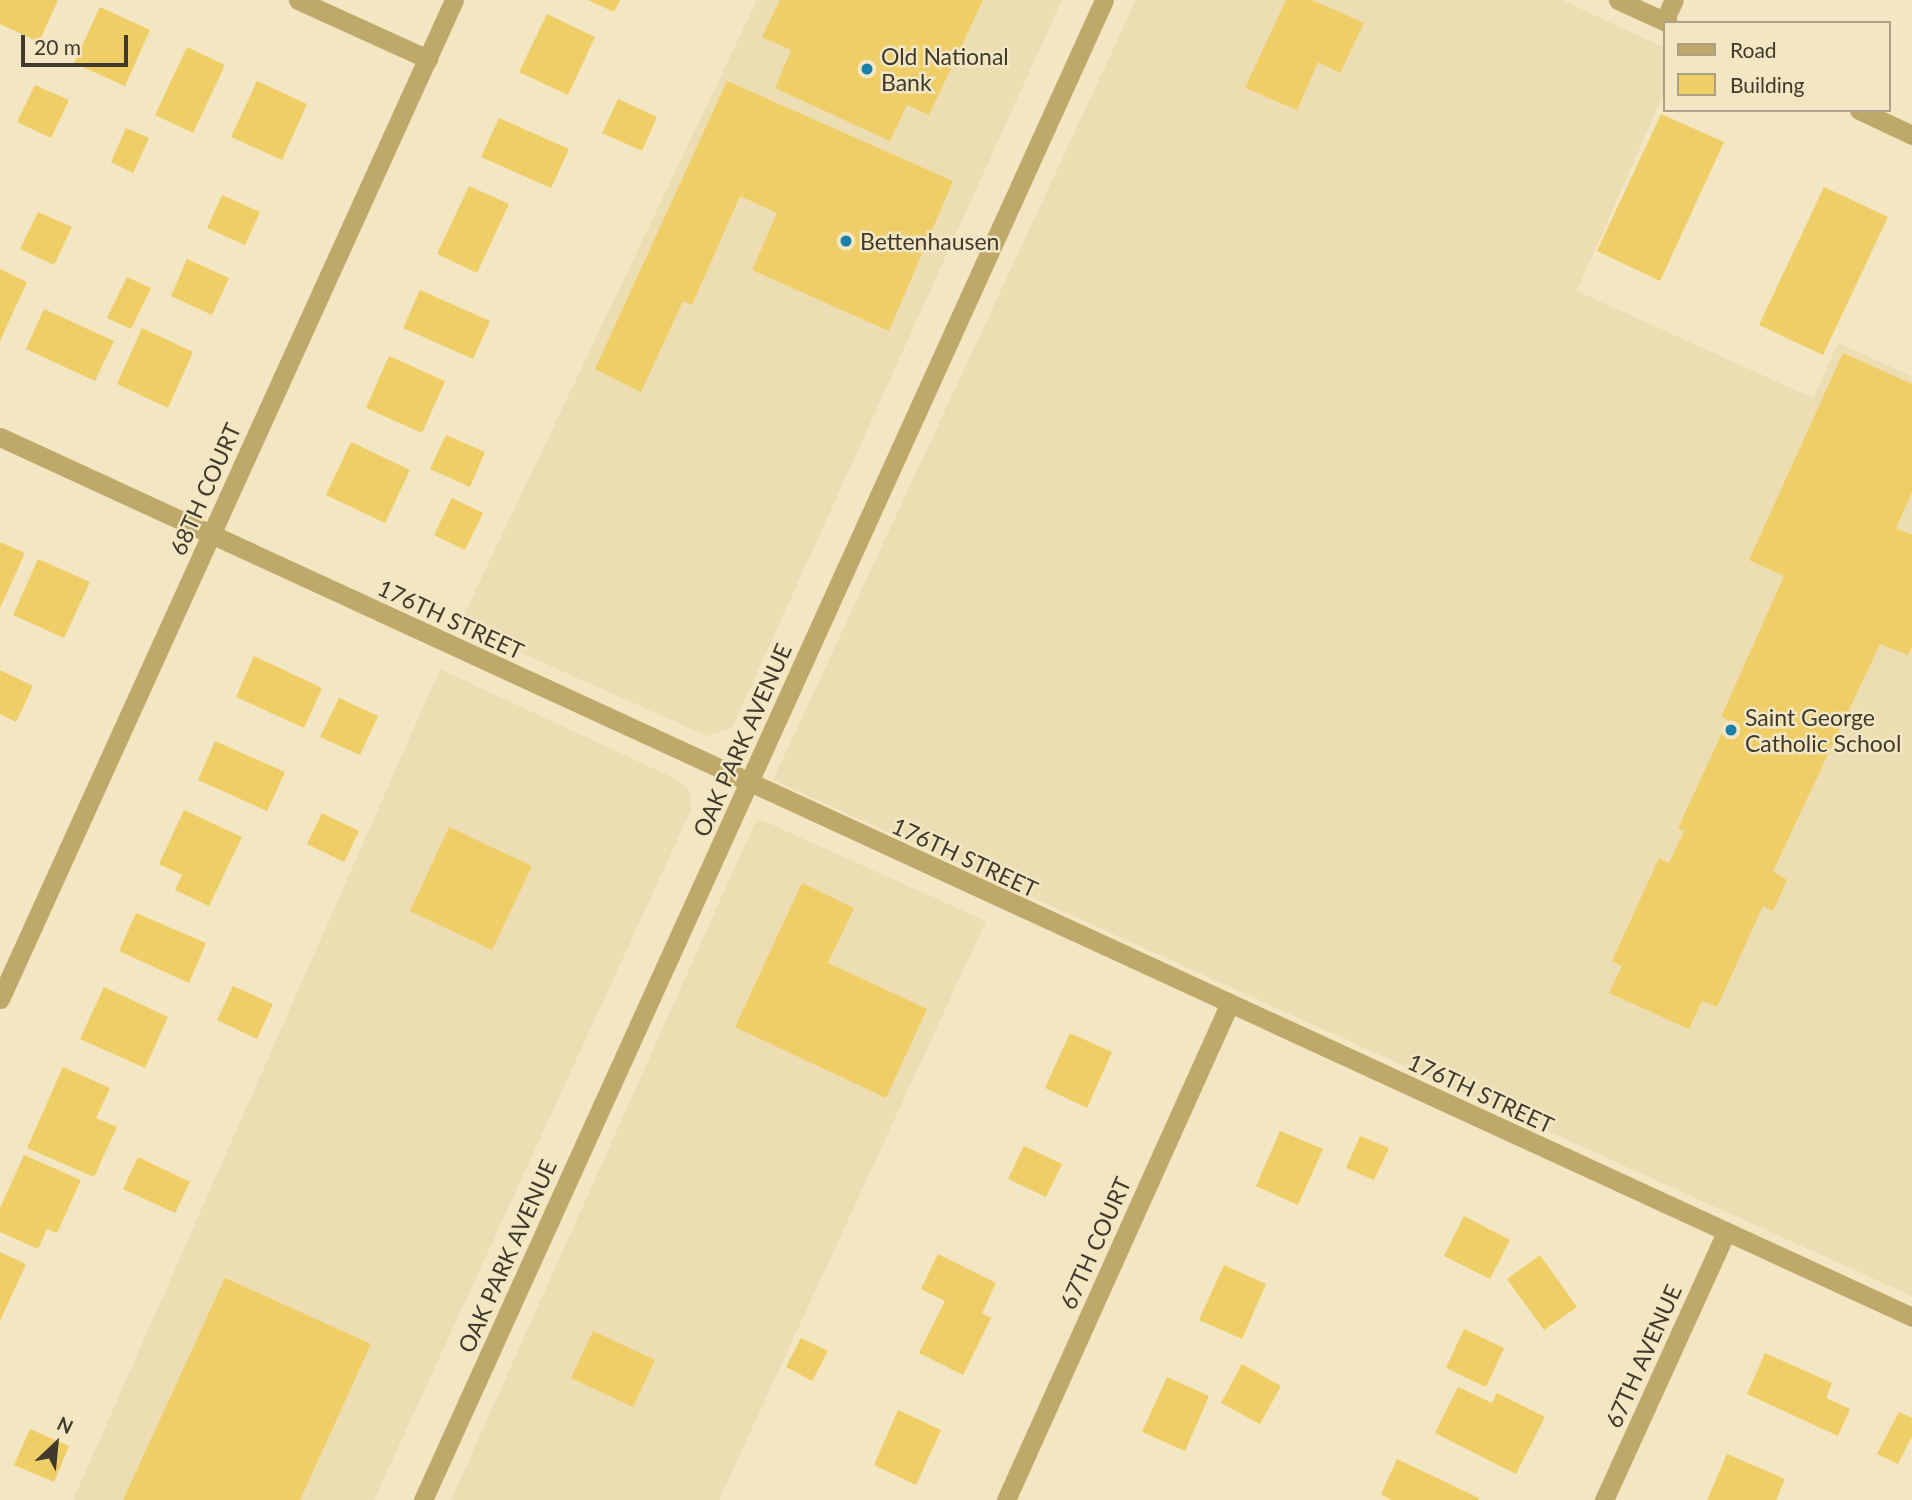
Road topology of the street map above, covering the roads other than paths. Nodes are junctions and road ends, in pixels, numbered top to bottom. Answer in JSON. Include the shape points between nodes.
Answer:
{"nodes":[{"id":1,"x":298,"y":0,"type":"edge"},
{"id":2,"x":454,"y":0,"type":"edge"},
{"id":3,"x":1104,"y":0,"type":"edge"},
{"id":4,"x":1618,"y":0,"type":"edge"},
{"id":5,"x":1674,"y":0,"type":"edge"},
{"id":6,"x":1664,"y":21,"type":"edge"},
{"id":7,"x":1666,"y":21,"type":"edge"},
{"id":8,"x":428,"y":59,"type":"junction"},
{"id":9,"x":1863,"y":112,"type":"edge"},
{"id":10,"x":1912,"y":135,"type":"edge"},
{"id":11,"x":0,"y":437,"type":"edge"},
{"id":12,"x":211,"y":535,"type":"junction"},
{"id":13,"x":748,"y":785,"type":"junction"},
{"id":14,"x":0,"y":999,"type":"edge"},
{"id":15,"x":1229,"y":1005,"type":"junction"},
{"id":16,"x":1726,"y":1232,"type":"junction"},
{"id":17,"x":1912,"y":1317,"type":"edge"},
{"id":18,"x":424,"y":1500,"type":"edge"},
{"id":19,"x":1006,"y":1500,"type":"edge"},
{"id":20,"x":1604,"y":1500,"type":"edge"}],
"edges":[{"from":1,"to":8,"type":"street"},
{"from":2,"to":8,"type":"street","name":"68TH COURT"},
{"from":3,"to":13,"type":"street","name":"OAK PARK AVENUE"},
{"from":4,"to":6,"type":"street"},
{"from":5,"to":7,"type":"street"},
{"from":8,"to":12,"type":"street","name":"68TH COURT"},
{"from":9,"to":10,"type":"street"},
{"from":11,"to":12,"type":"street","name":"176TH STREET"},
{"from":12,"to":13,"type":"street","name":"176TH STREET"},
{"from":12,"to":14,"type":"street","name":"68TH COURT"},
{"from":13,"to":15,"type":"street","name":"176TH STREET"},
{"from":13,"to":18,"type":"street","name":"OAK PARK AVENUE"},
{"from":15,"to":16,"type":"street","name":"176TH STREET"},
{"from":15,"to":19,"type":"street","name":"67TH COURT"},
{"from":16,"to":17,"type":"street","name":"176TH STREET"},
{"from":16,"to":20,"type":"street","name":"67TH AVENUE"}]}
